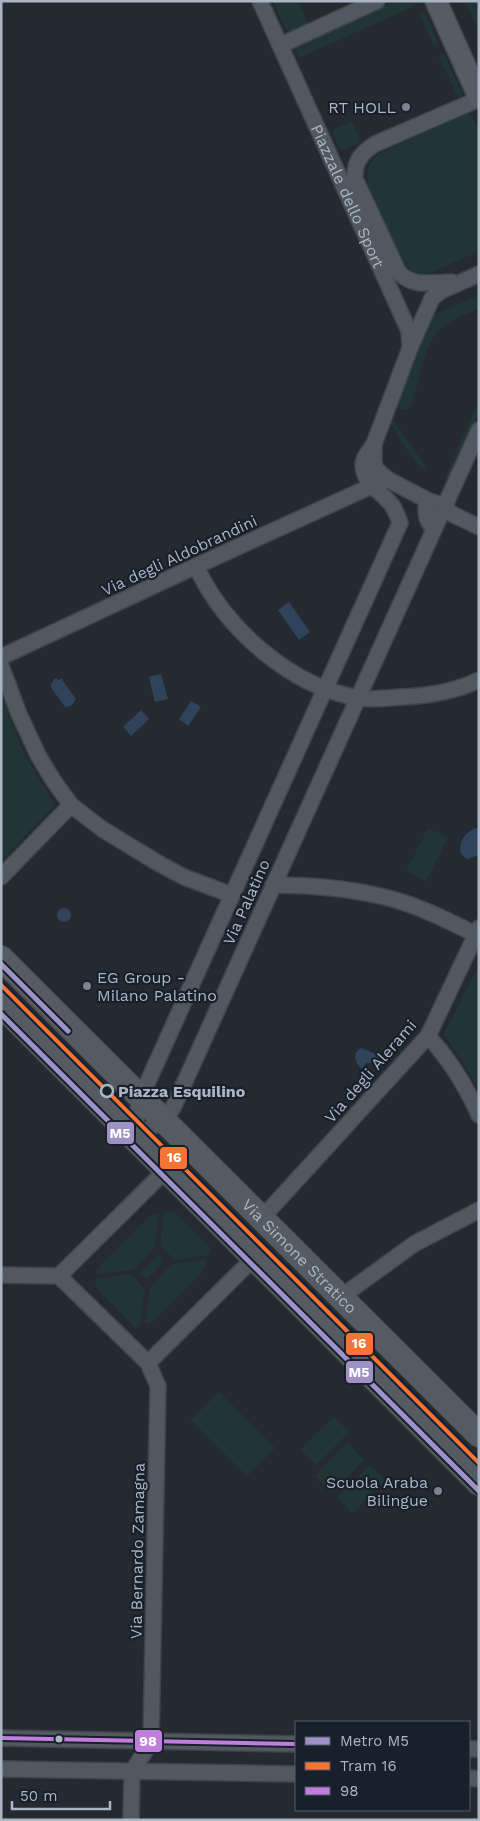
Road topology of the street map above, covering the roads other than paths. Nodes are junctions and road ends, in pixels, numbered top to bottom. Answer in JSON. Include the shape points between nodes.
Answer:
{"nodes":[{"id":1,"x":260,"y":1,"type":"edge"},
{"id":2,"x":377,"y":1,"type":"edge"},
{"id":3,"x":436,"y":1,"type":"edge"},
{"id":4,"x":281,"y":45,"type":"junction"},
{"id":5,"x":479,"y":98,"type":"edge"},
{"id":6,"x":479,"y":274,"type":"edge"},
{"id":7,"x":463,"y":281,"type":"junction"},
{"id":8,"x":410,"y":348,"type":"junction"},
{"id":9,"x":479,"y":430,"type":"edge"},
{"id":10,"x":374,"y":444,"type":"junction"},
{"id":11,"x":387,"y":479,"type":"junction"},
{"id":12,"x":371,"y":485,"type":"junction"},
{"id":13,"x":427,"y":500,"type":"junction"},
{"id":14,"x":444,"y":506,"type":"junction"},
{"id":15,"x":479,"y":527,"type":"edge"},
{"id":16,"x":434,"y":529,"type":"junction"},
{"id":17,"x":196,"y":566,"type":"junction"},
{"id":18,"x":1,"y":657,"type":"edge"},
{"id":19,"x":1,"y":666,"type":"edge"},
{"id":20,"x":479,"y":680,"type":"edge"},
{"id":21,"x":326,"y":688,"type":"junction"},
{"id":22,"x":358,"y":698,"type":"junction"},
{"id":23,"x":71,"y":805,"type":"junction"},
{"id":24,"x":1,"y":877,"type":"edge"},
{"id":25,"x":274,"y":885,"type":"junction"},
{"id":26,"x":232,"y":895,"type":"junction"},
{"id":27,"x":477,"y":931,"type":"edge"},
{"id":28,"x":1,"y":958,"type":"edge"},
{"id":29,"x":1,"y":1005,"type":"edge"},
{"id":30,"x":428,"y":1036,"type":"junction"},
{"id":31,"x":141,"y":1097,"type":"junction"},
{"id":32,"x":479,"y":1115,"type":"edge"},
{"id":33,"x":163,"y":1120,"type":"junction"},
{"id":34,"x":134,"y":1138,"type":"junction"},
{"id":35,"x":166,"y":1170,"type":"junction"},
{"id":36,"x":479,"y":1210,"type":"edge"},
{"id":37,"x":262,"y":1218,"type":"junction"},
{"id":38,"x":254,"y":1258,"type":"junction"},
{"id":39,"x":1,"y":1275,"type":"edge"},
{"id":40,"x":59,"y":1276,"type":"junction"},
{"id":41,"x":341,"y":1297,"type":"junction"},
{"id":42,"x":148,"y":1363,"type":"junction"},
{"id":43,"x":479,"y":1435,"type":"edge"},
{"id":44,"x":479,"y":1483,"type":"edge"},
{"id":45,"x":1,"y":1738,"type":"edge"},
{"id":46,"x":152,"y":1742,"type":"junction"},
{"id":47,"x":295,"y":1744,"type":"edge"},
{"id":48,"x":1,"y":1769,"type":"edge"},
{"id":49,"x":132,"y":1772,"type":"junction"},
{"id":50,"x":295,"y":1774,"type":"edge"},
{"id":51,"x":131,"y":1820,"type":"edge"}],
"edges":[{"from":1,"to":4,"type":"street","name":"Piazzale dello Sport"},
{"from":2,"to":4,"type":"street"},
{"from":3,"to":5,"type":"street","name":"Piazzale dello Sport"},
{"from":4,"to":8,"type":"street","name":"Piazzale dello Sport","via":[[409,331]]},
{"from":5,"to":7,"type":"street","name":"Piazzale dello Sport","via":[[375,144],[361,155],[355,170],[355,179],[399,274],[418,283]]},
{"from":6,"to":7,"type":"street","name":"Piazzale dello Sport"},
{"from":7,"to":8,"type":"street","name":"Piazzale dello Sport","via":[[432,298]]},
{"from":8,"to":10,"type":"street","name":"Piazzale dello Sport"},
{"from":9,"to":14,"type":"street"},
{"from":10,"to":11,"type":"street","name":"Piazzale dello Sport","via":[[374,464]]},
{"from":10,"to":12,"type":"street","name":"Piazzale dello Sport","via":[[363,464]]},
{"from":11,"to":12,"type":"street"},
{"from":11,"to":13,"type":"street","name":"Piazzale dello Sport"},
{"from":12,"to":17,"type":"street","name":"Via degli Aldobrandini"},
{"from":12,"to":21,"type":"street","name":"Via Palatino","via":[[393,506],[400,523]]},
{"from":13,"to":14,"type":"street","name":"Piazzale dello Sport"},
{"from":13,"to":16,"type":"street","via":[[425,515]]},
{"from":14,"to":15,"type":"street","name":"Piazzale dello Sport","via":[[452,514]]},
{"from":14,"to":16,"type":"street","name":"Via Palatino"},
{"from":16,"to":22,"type":"street","name":"Via Palatino"},
{"from":17,"to":18,"type":"street","name":"Via degli Aldobrandini"},
{"from":17,"to":21,"type":"street","via":[[224,612],[251,642],[274,660]]},
{"from":19,"to":23,"type":"street","via":[[38,755]]},
{"from":20,"to":22,"type":"street","via":[[449,691],[421,696]]},
{"from":21,"to":22,"type":"street"},
{"from":21,"to":26,"type":"street","name":"Via Palatino"},
{"from":22,"to":25,"type":"street","name":"Via Palatino"},
{"from":23,"to":24,"type":"street"},
{"from":23,"to":26,"type":"street","via":[[102,830],[158,864]]},
{"from":25,"to":27,"type":"street","via":[[334,888],[382,896]]},
{"from":25,"to":33,"type":"street","name":"Via Palatino","via":[[173,1108]]},
{"from":26,"to":31,"type":"street","name":"Via Palatino"},
{"from":27,"to":30,"type":"street","name":"Via degli Alerami"},
{"from":28,"to":31,"type":"main road","name":"Via Simone Stratico"},
{"from":29,"to":34,"type":"main road","name":"Via Simone Stratico"},
{"from":30,"to":32,"type":"street","via":[[458,1076]]},
{"from":30,"to":37,"type":"street","name":"Via degli Alerami"},
{"from":31,"to":33,"type":"main road","name":"Via Simone Stratico"},
{"from":31,"to":34,"type":"street","name":"Via Palatino"},
{"from":33,"to":34,"type":"street"},
{"from":33,"to":37,"type":"main road","name":"Via Simone Stratico"},
{"from":34,"to":35,"type":"main road","name":"Via Simone Stratico"},
{"from":35,"to":38,"type":"main road","name":"Via Simone Stratico"},
{"from":35,"to":40,"type":"street"},
{"from":36,"to":41,"type":"street","via":[[414,1244]]},
{"from":37,"to":41,"type":"main road","name":"Via Simone Stratico"},
{"from":38,"to":42,"type":"street"},
{"from":38,"to":44,"type":"main road","name":"Via Simone Stratico"},
{"from":39,"to":40,"type":"street"},
{"from":40,"to":42,"type":"street"},
{"from":41,"to":43,"type":"main road","name":"Via Simone Stratico"},
{"from":42,"to":46,"type":"street","name":"Via Bernardo Zamagna","via":[[158,1386]]},
{"from":45,"to":46,"type":"street"},
{"from":46,"to":47,"type":"street"},
{"from":46,"to":49,"type":"street"},
{"from":48,"to":49,"type":"street"},
{"from":49,"to":50,"type":"street"},
{"from":49,"to":51,"type":"street"}]}
